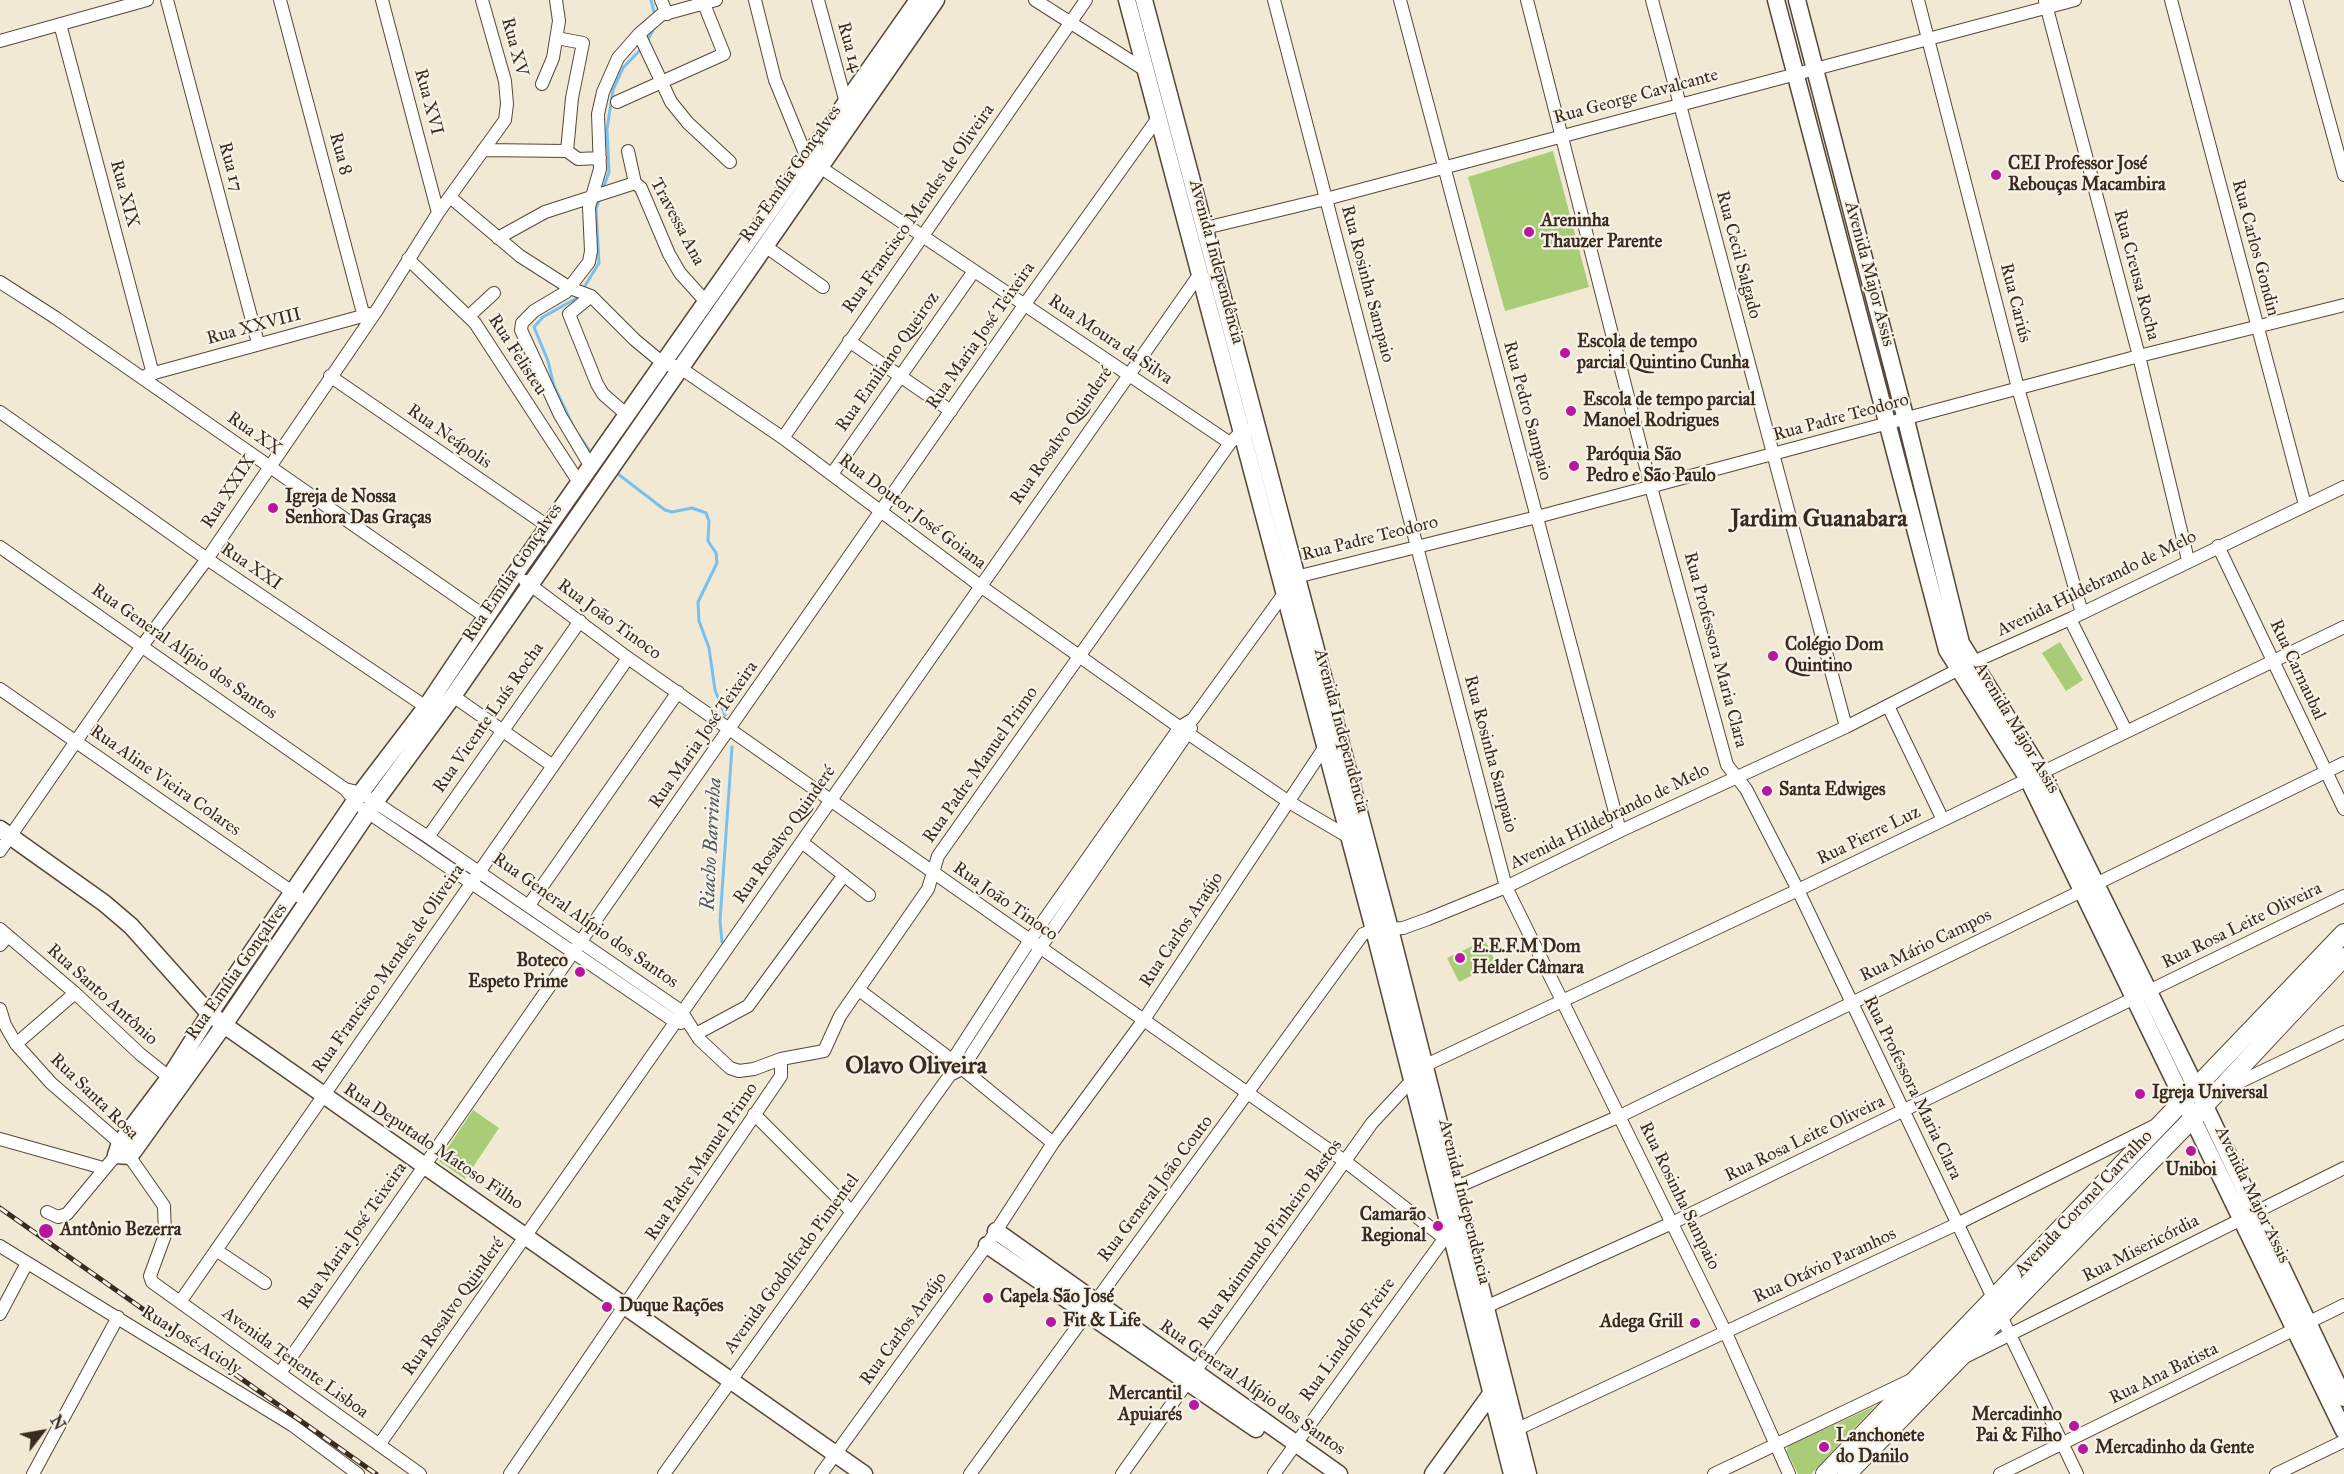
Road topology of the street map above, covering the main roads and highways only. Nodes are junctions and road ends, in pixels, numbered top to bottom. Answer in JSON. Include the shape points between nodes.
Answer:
{"nodes":[{"id":1,"x":2344,"y":933,"type":"edge"},
{"id":2,"x":2344,"y":957,"type":"edge"},
{"id":3,"x":1997,"y":1308,"type":"junction"},
{"id":4,"x":1825,"y":1474,"type":"edge"},
{"id":5,"x":1847,"y":1474,"type":"edge"}],
"edges":[{"from":1,"to":3,"type":"main road","name":"Avenida Coronel Carvalho","via":[[2160,1123]]},
{"from":2,"to":3,"type":"main road","name":"Avenida Coronel Carvalho","via":[[2205,1106]]},
{"from":3,"to":4,"type":"main road","name":"Avenida Coronel Carvalho","via":[[1922,1374]]},
{"from":3,"to":5,"type":"main road","name":"Avenida Coronel Carvalho","via":[[1955,1362]]}]}
